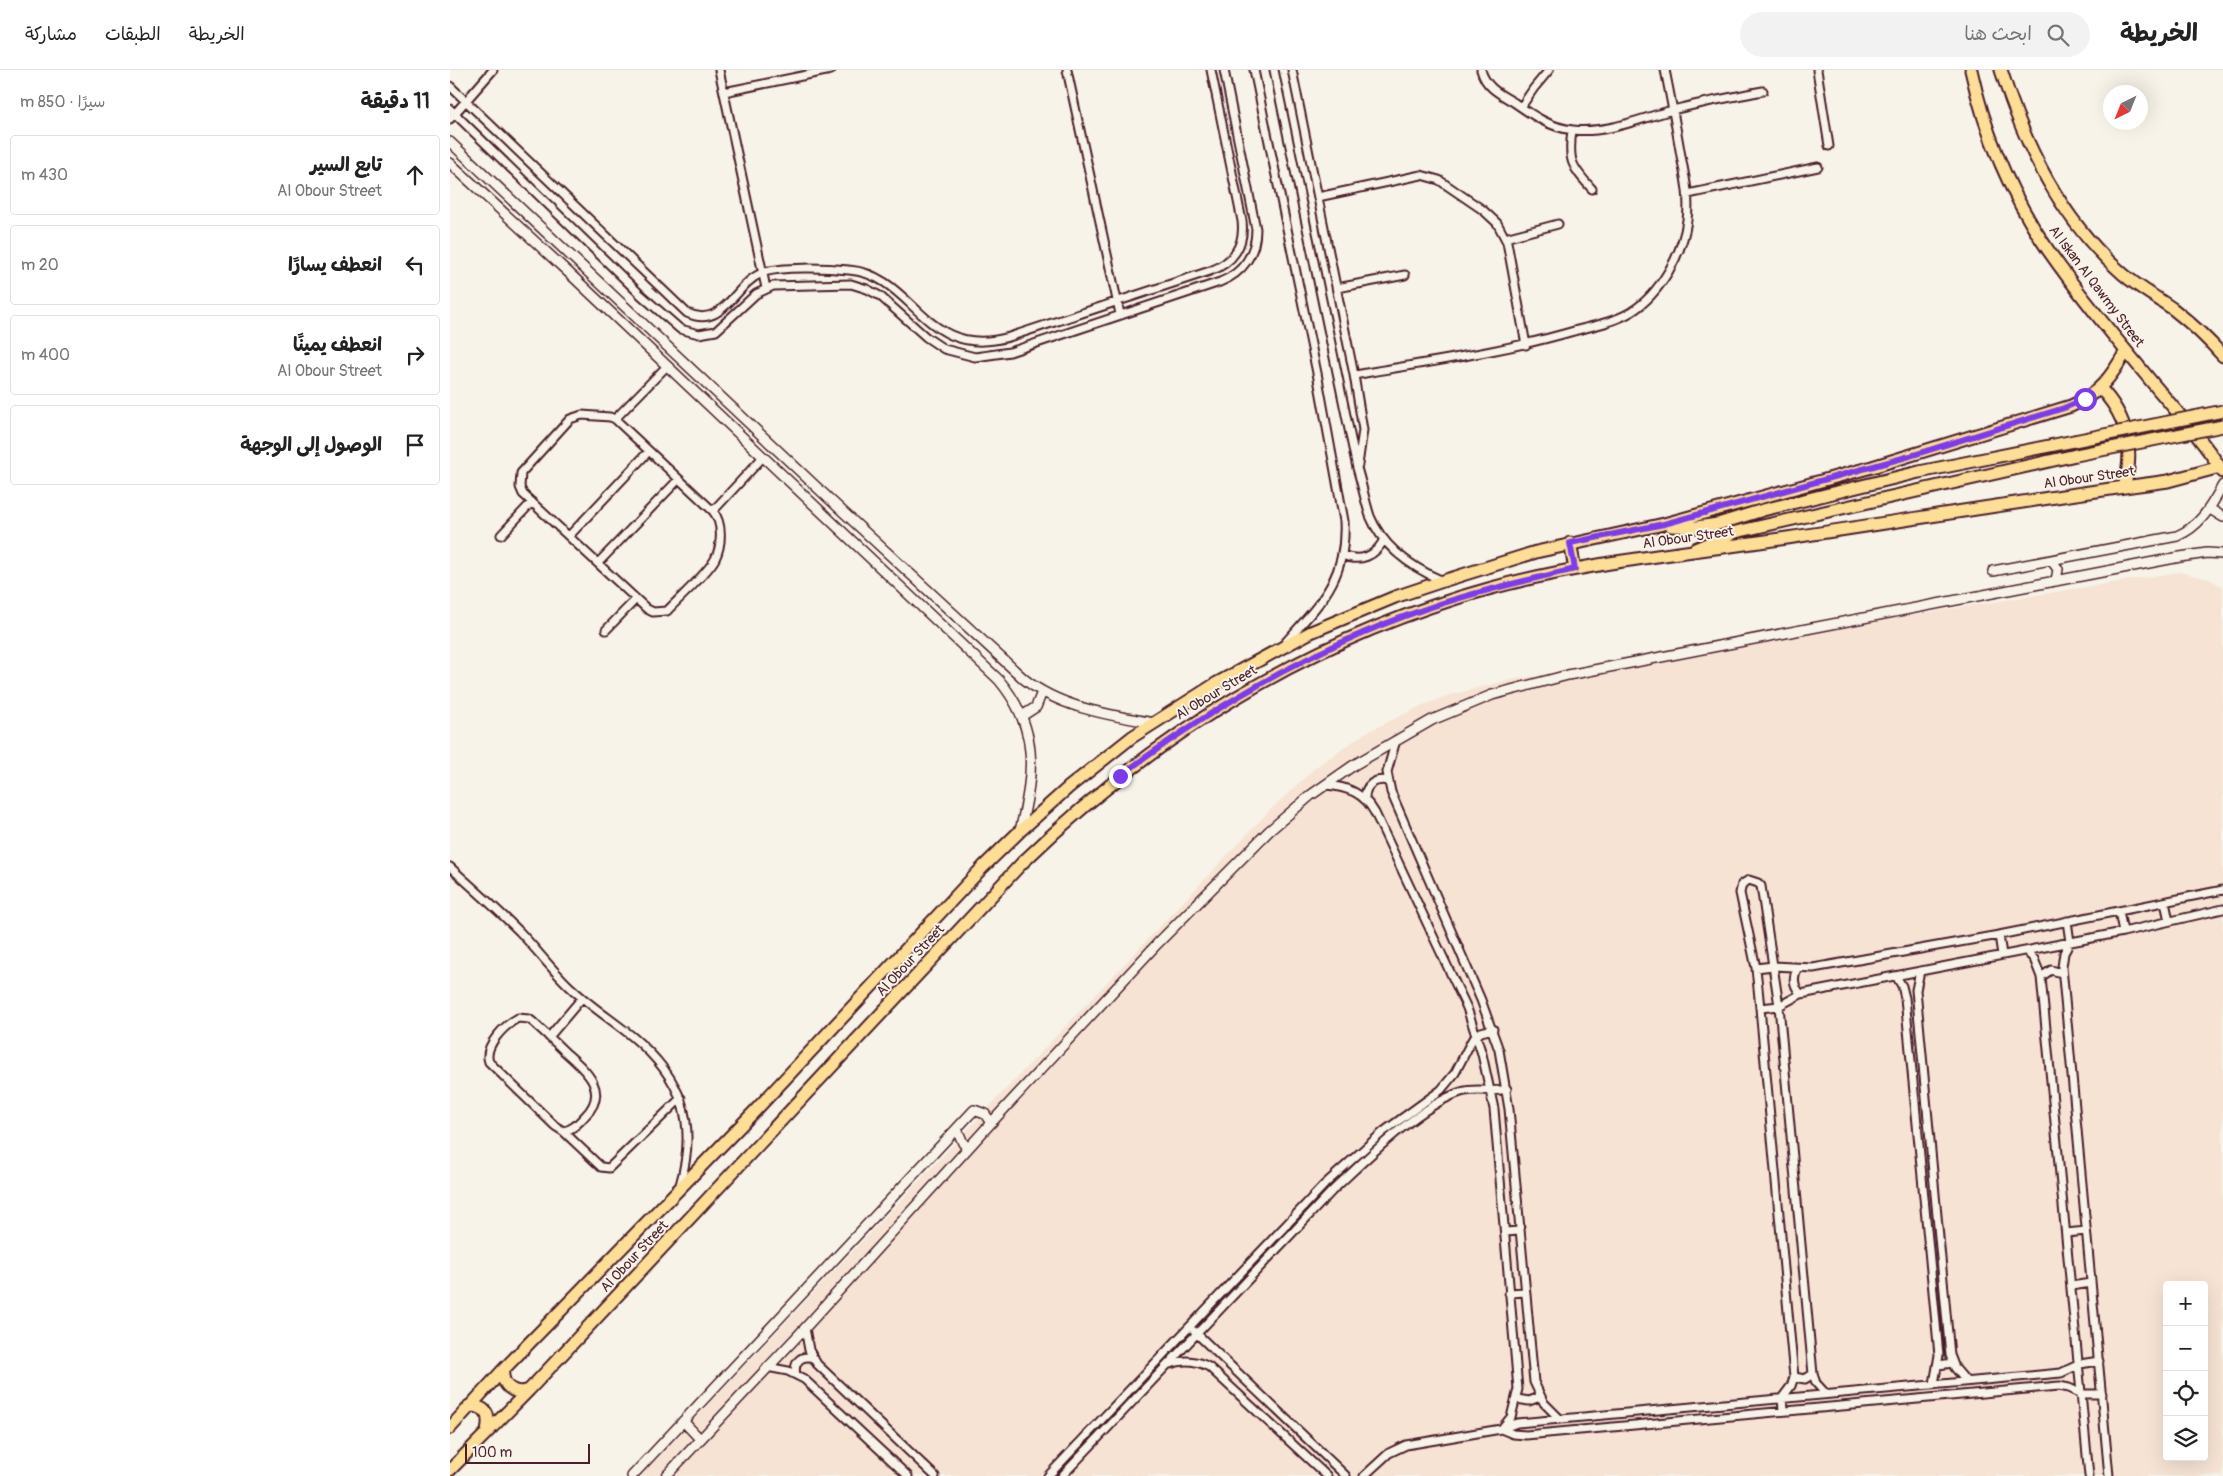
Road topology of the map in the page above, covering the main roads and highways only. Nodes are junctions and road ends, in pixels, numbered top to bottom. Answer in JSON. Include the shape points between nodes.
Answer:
{"nodes":[{"id":1,"x":1971,"y":70,"type":"edge"},
{"id":2,"x":2000,"y":70,"type":"edge"},
{"id":3,"x":2126,"y":351,"type":"junction"},
{"id":4,"x":2223,"y":356,"type":"edge"},
{"id":5,"x":2100,"y":388,"type":"junction"},
{"id":6,"x":2223,"y":412,"type":"edge"},
{"id":7,"x":2223,"y":426,"type":"edge"},
{"id":8,"x":2221,"y":470,"type":"edge"},
{"id":9,"x":2124,"y":487,"type":"junction"},
{"id":10,"x":1664,"y":524,"type":"junction"},
{"id":11,"x":1570,"y":543,"type":"junction"},
{"id":12,"x":1686,"y":553,"type":"junction"},
{"id":13,"x":1575,"y":569,"type":"junction"},
{"id":14,"x":504,"y":1370,"type":"junction"},
{"id":15,"x":530,"y":1390,"type":"junction"},
{"id":16,"x":469,"y":1406,"type":"junction"},
{"id":17,"x":450,"y":1428,"type":"edge"},
{"id":18,"x":487,"y":1432,"type":"junction"},
{"id":19,"x":450,"y":1470,"type":"edge"}],
"edges":[{"from":1,"to":3,"type":"main road","name":"Al Iskan Al Qawmy Street","via":[[1989,134],[2022,207],[2048,250]]},
{"from":2,"to":4,"type":"main road","name":"Al Iskan Al Qawmy Street","via":[[2027,143],[2055,193],[2079,227],[2122,274],[2187,321]]},
{"from":3,"to":5,"type":"main road","name":"Al Obour Street","via":[[2112,376]]},
{"from":3,"to":8,"type":"main road","name":"Al Iskan Al Qawmy Street","via":[[2184,419]]},
{"from":5,"to":9,"type":"main road","via":[[2114,405],[2127,434],[2130,456]]},
{"from":5,"to":10,"type":"main road","name":"Al Obour Street","via":[[2082,401],[2064,408],[1910,456]]},
{"from":6,"to":10,"type":"main road","bridge":true,"via":[[1919,472],[1718,524],[1697,527]]},
{"from":7,"to":12,"type":"main road","bridge":true,"via":[[2076,455],[1736,532]]},
{"from":8,"to":9,"type":"main road","name":"Al Obour Street"},
{"from":9,"to":12,"type":"main road","name":"Al Obour Street"},
{"from":10,"to":11,"type":"main road","name":"Al Obour Street"},
{"from":11,"to":13,"type":"main road"},
{"from":11,"to":14,"type":"main road","name":"Al Obour Street","via":[[1443,581],[1356,612],[1280,648],[1217,683],[1100,762],[983,867],[754,1112]]},
{"from":12,"to":13,"type":"main road","name":"Al Obour Street"},
{"from":13,"to":15,"type":"main road","name":"Al Obour Street","via":[[1488,589],[1425,609],[1309,657],[1201,718],[1114,781],[1022,863]]},
{"from":14,"to":15,"type":"main road","via":[[503,1379],[508,1387],[520,1392]]},
{"from":14,"to":16,"type":"main road","name":"Al Obour Street"},
{"from":15,"to":18,"type":"main road","name":"Al Obour Street"},
{"from":16,"to":17,"type":"main road","name":"Al Obour Street"},
{"from":16,"to":18,"type":"main road","via":[[479,1408],[490,1418]]},
{"from":18,"to":19,"type":"main road","name":"Al Obour Street"}]}
